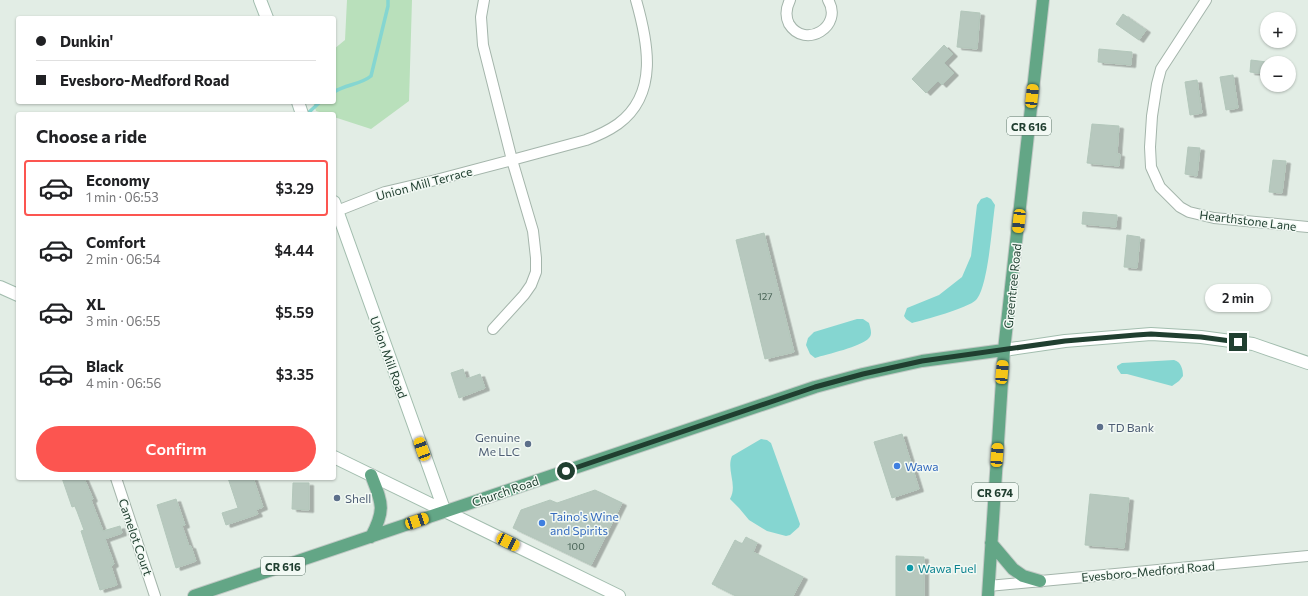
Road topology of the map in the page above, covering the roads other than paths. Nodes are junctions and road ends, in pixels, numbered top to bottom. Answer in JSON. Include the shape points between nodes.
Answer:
{"nodes":[{"id":1,"x":260,"y":0,"type":"edge"},
{"id":2,"x":484,"y":0,"type":"edge"},
{"id":3,"x":636,"y":0,"type":"edge"},
{"id":4,"x":790,"y":0,"type":"edge"},
{"id":5,"x":828,"y":0,"type":"edge"},
{"id":6,"x":1043,"y":0,"type":"edge"},
{"id":7,"x":1206,"y":0,"type":"edge"},
{"id":8,"x":266,"y":16,"type":"edge"},
{"id":9,"x":512,"y":160,"type":"junction"},
{"id":10,"x":336,"y":206,"type":"edge"},
{"id":11,"x":1308,"y":227,"type":"edge"},
{"id":12,"x":0,"y":287,"type":"edge"},
{"id":13,"x":16,"y":294,"type":"edge"},
{"id":14,"x":493,"y":329,"type":"dead end"},
{"id":15,"x":1004,"y":350,"type":"junction"},
{"id":16,"x":1308,"y":363,"type":"edge"},
{"id":17,"x":336,"y":458,"type":"edge"},
{"id":18,"x":371,"y":475,"type":"junction"},
{"id":19,"x":117,"y":480,"type":"edge"},
{"id":20,"x":444,"y":512,"type":"junction"},
{"id":21,"x":371,"y":537,"type":"junction"},
{"id":22,"x":991,"y":543,"type":"junction"},
{"id":23,"x":1308,"y":556,"type":"edge"},
{"id":24,"x":1040,"y":581,"type":"junction"},
{"id":25,"x":988,"y":591,"type":"edge"},
{"id":26,"x":156,"y":596,"type":"edge"},
{"id":27,"x":194,"y":596,"type":"edge"},
{"id":28,"x":619,"y":596,"type":"edge"}],
"edges":[{"from":1,"to":8,"type":"street"},
{"from":2,"to":9,"type":"street","via":[[481,17],[483,45]]},
{"from":3,"to":9,"type":"street","name":"Union Mill Terrace","via":[[648,68],[637,104],[629,115],[597,136]]},
{"from":4,"to":5,"type":"street","via":[[787,5],[787,20],[791,27],[805,35],[819,33],[829,23],[831,9]]},
{"from":6,"to":15,"type":"main road","name":"Greentree Road","number":"CR 616"},
{"from":7,"to":11,"type":"street","name":"Hearthstone Lane","via":[[1161,69],[1157,84],[1150,146],[1152,167],[1160,187],[1180,207],[1201,216]]},
{"from":9,"to":10,"type":"street","name":"Union Mill Terrace"},
{"from":9,"to":14,"type":"street","via":[[533,231],[536,272],[524,295]]},
{"from":10,"to":20,"type":"street","name":"Union Mill Road"},
{"from":12,"to":13,"type":"street"},
{"from":15,"to":16,"type":"street","via":[[1065,341],[1151,334],[1253,344]]},
{"from":15,"to":20,"type":"main road","name":"Church Road","number":"CR 616","via":[[922,361],[815,387]]},
{"from":15,"to":22,"type":"main road","name":"Greentree Road","number":"CR 674"},
{"from":17,"to":18,"type":"street"},
{"from":18,"to":20,"type":"street"},
{"from":18,"to":21,"type":"main road","via":[[381,502],[381,514]]},
{"from":19,"to":26,"type":"street","name":"Camelot Court"},
{"from":20,"to":21,"type":"main road","name":"Church Road","number":"CR 616"},
{"from":20,"to":28,"type":"street"},
{"from":21,"to":27,"type":"main road","name":"Church Road","number":"CR 616"},
{"from":22,"to":24,"type":"main road","via":[[1023,576]]},
{"from":22,"to":25,"type":"main road","name":"Greentree Road","number":"CR 674"},
{"from":23,"to":24,"type":"street","name":"Evesboro-Medford Road"},
{"from":24,"to":25,"type":"street","name":"Evesboro-Medford Road"}]}
